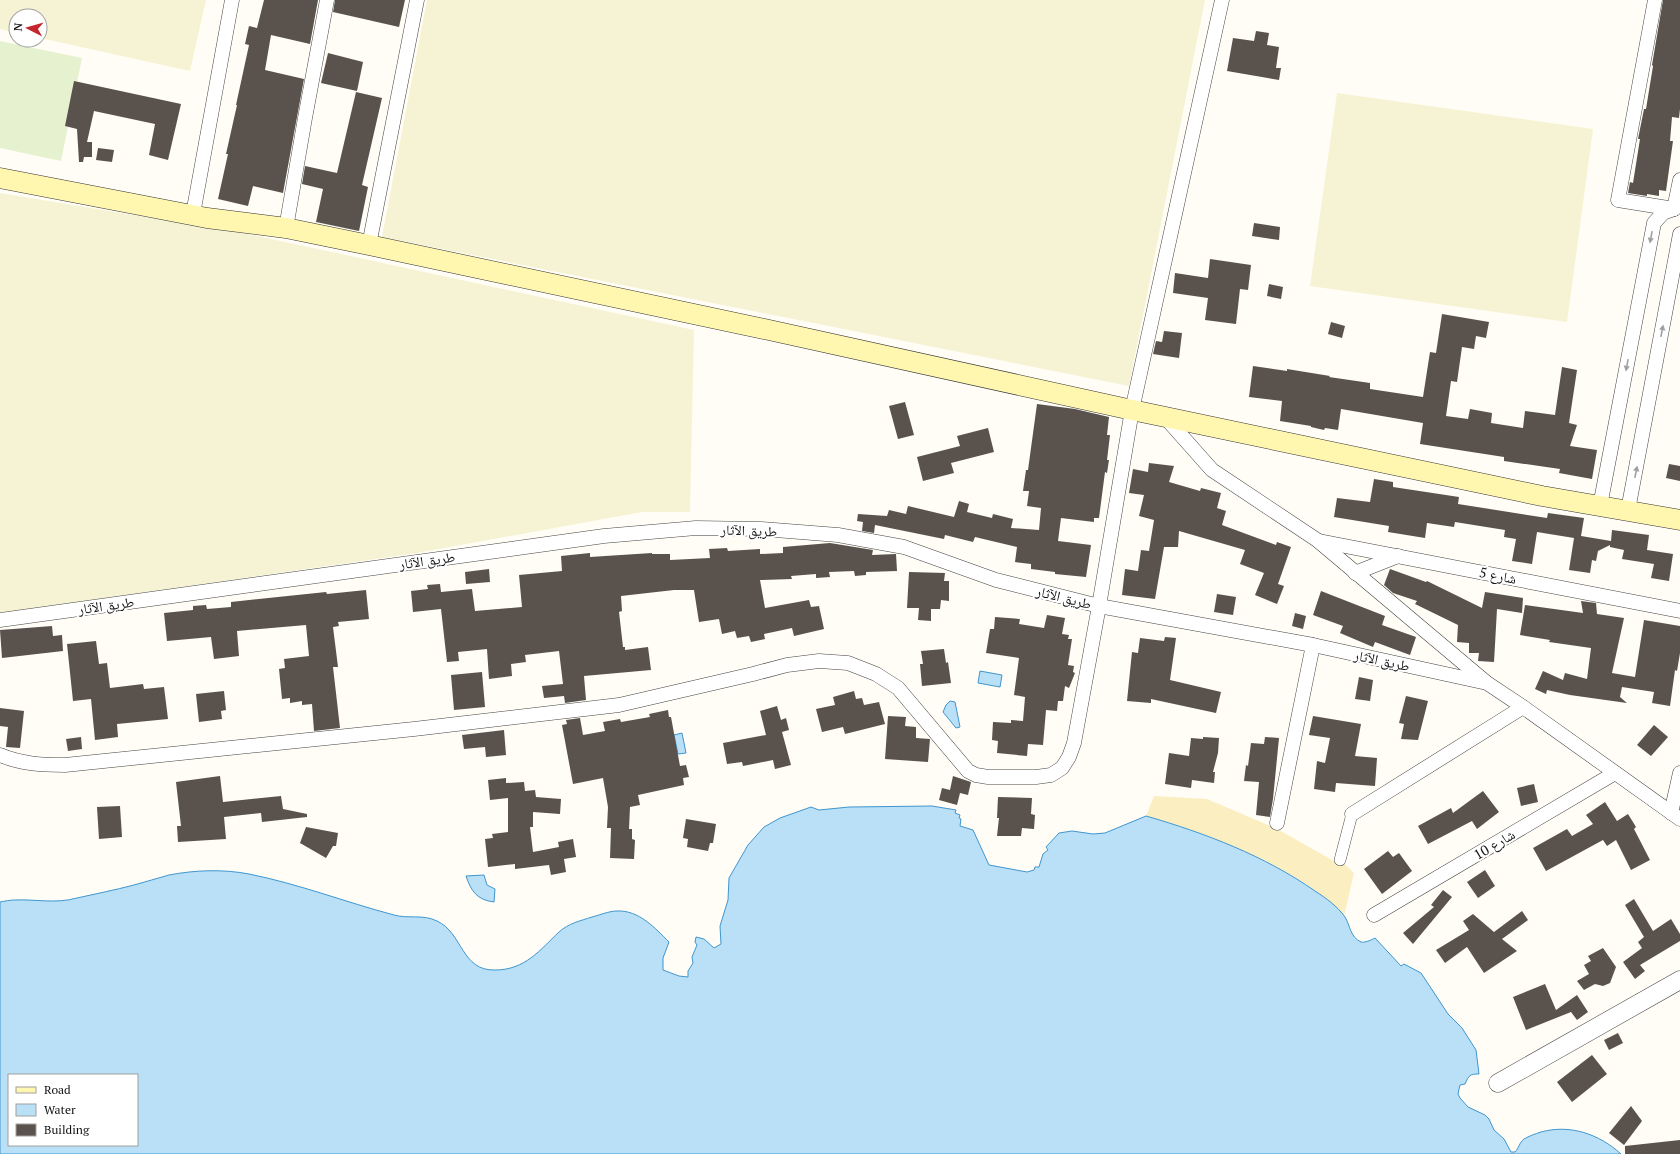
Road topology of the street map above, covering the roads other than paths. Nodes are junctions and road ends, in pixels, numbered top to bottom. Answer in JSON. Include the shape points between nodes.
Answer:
{"nodes":[{"id":1,"x":232,"y":0,"type":"edge"},
{"id":2,"x":327,"y":0,"type":"edge"},
{"id":3,"x":417,"y":0,"type":"edge"},
{"id":4,"x":1222,"y":0,"type":"edge"},
{"id":5,"x":1655,"y":0,"type":"edge"},
{"id":6,"x":0,"y":178,"type":"edge"},
{"id":7,"x":1680,"y":180,"type":"edge"},
{"id":8,"x":1677,"y":212,"type":"edge"},
{"id":9,"x":193,"y":214,"type":"junction"},
{"id":10,"x":286,"y":228,"type":"junction"},
{"id":11,"x":1680,"y":234,"type":"edge"},
{"id":12,"x":369,"y":245,"type":"junction"},
{"id":13,"x":1132,"y":410,"type":"junction"},
{"id":14,"x":1164,"y":416,"type":"junction"},
{"id":15,"x":1600,"y":506,"type":"junction"},
{"id":16,"x":1628,"y":510,"type":"junction"},
{"id":17,"x":1680,"y":520,"type":"edge"},
{"id":18,"x":1316,"y":540,"type":"junction"},
{"id":19,"x":1398,"y":556,"type":"junction"},
{"id":20,"x":1355,"y":573,"type":"junction"},
{"id":21,"x":1099,"y":606,"type":"junction"},
{"id":22,"x":1680,"y":610,"type":"edge"},
{"id":23,"x":0,"y":620,"type":"edge"},
{"id":24,"x":1313,"y":645,"type":"junction"},
{"id":25,"x":1487,"y":683,"type":"junction"},
{"id":26,"x":1523,"y":707,"type":"junction"},
{"id":27,"x":0,"y":755,"type":"edge"},
{"id":28,"x":1615,"y":773,"type":"junction"},
{"id":29,"x":1680,"y":773,"type":"edge"},
{"id":30,"x":1352,"y":814,"type":"joint"},
{"id":31,"x":1676,"y":816,"type":"edge"},
{"id":32,"x":1277,"y":823,"type":"dead end"},
{"id":33,"x":1340,"y":860,"type":"dead end"},
{"id":34,"x":1374,"y":915,"type":"dead end"},
{"id":35,"x":1680,"y":980,"type":"edge"},
{"id":36,"x":1498,"y":1083,"type":"dead end"}],
"edges":[{"from":1,"to":9,"type":"street"},
{"from":2,"to":10,"type":"street"},
{"from":3,"to":12,"type":"street"},
{"from":4,"to":13,"type":"street"},
{"from":5,"to":8,"type":"street","via":[[1618,200]]},
{"from":6,"to":9,"type":"main road"},
{"from":7,"to":8,"type":"street"},
{"from":8,"to":15,"type":"street","one_way":true,"via":[[1664,213],[1654,223]]},
{"from":9,"to":10,"type":"main road"},
{"from":10,"to":12,"type":"main road"},
{"from":16,"to":11,"type":"street","one_way":true},
{"from":12,"to":13,"type":"main road"},
{"from":13,"to":14,"type":"main road"},
{"from":13,"to":21,"type":"street"},
{"from":14,"to":15,"type":"main road"},
{"from":14,"to":18,"type":"street","via":[[1212,470]]},
{"from":15,"to":16,"type":"main road"},
{"from":16,"to":17,"type":"main road"},
{"from":18,"to":19,"type":"street","name":"شارع 5"},
{"from":18,"to":20,"type":"street"},
{"from":19,"to":20,"type":"street"},
{"from":19,"to":22,"type":"street","name":"شارع 5"},
{"from":20,"to":25,"type":"street"},
{"from":21,"to":23,"type":"street","name":"طريق الآثار","via":[[996,580],[904,547],[838,535],[761,529],[696,528],[604,536]]},
{"from":21,"to":24,"type":"street","name":"طريق الآثار"},
{"from":21,"to":27,"type":"street","via":[[1074,743],[1062,768],[1051,775],[976,775],[968,771],[898,688],[876,674],[848,663],[819,661],[787,665],[619,705],[414,729],[65,765],[37,765]]},
{"from":24,"to":25,"type":"street","name":"طريق الآثار"},
{"from":24,"to":32,"type":"street"},
{"from":25,"to":26,"type":"street"},
{"from":26,"to":28,"type":"street"},
{"from":26,"to":30,"type":"street"},
{"from":28,"to":31,"type":"street"},
{"from":28,"to":34,"type":"street","name":"شارع 10"},
{"from":29,"to":31,"type":"street"},
{"from":30,"to":33,"type":"street"},
{"from":35,"to":36,"type":"street"}]}
